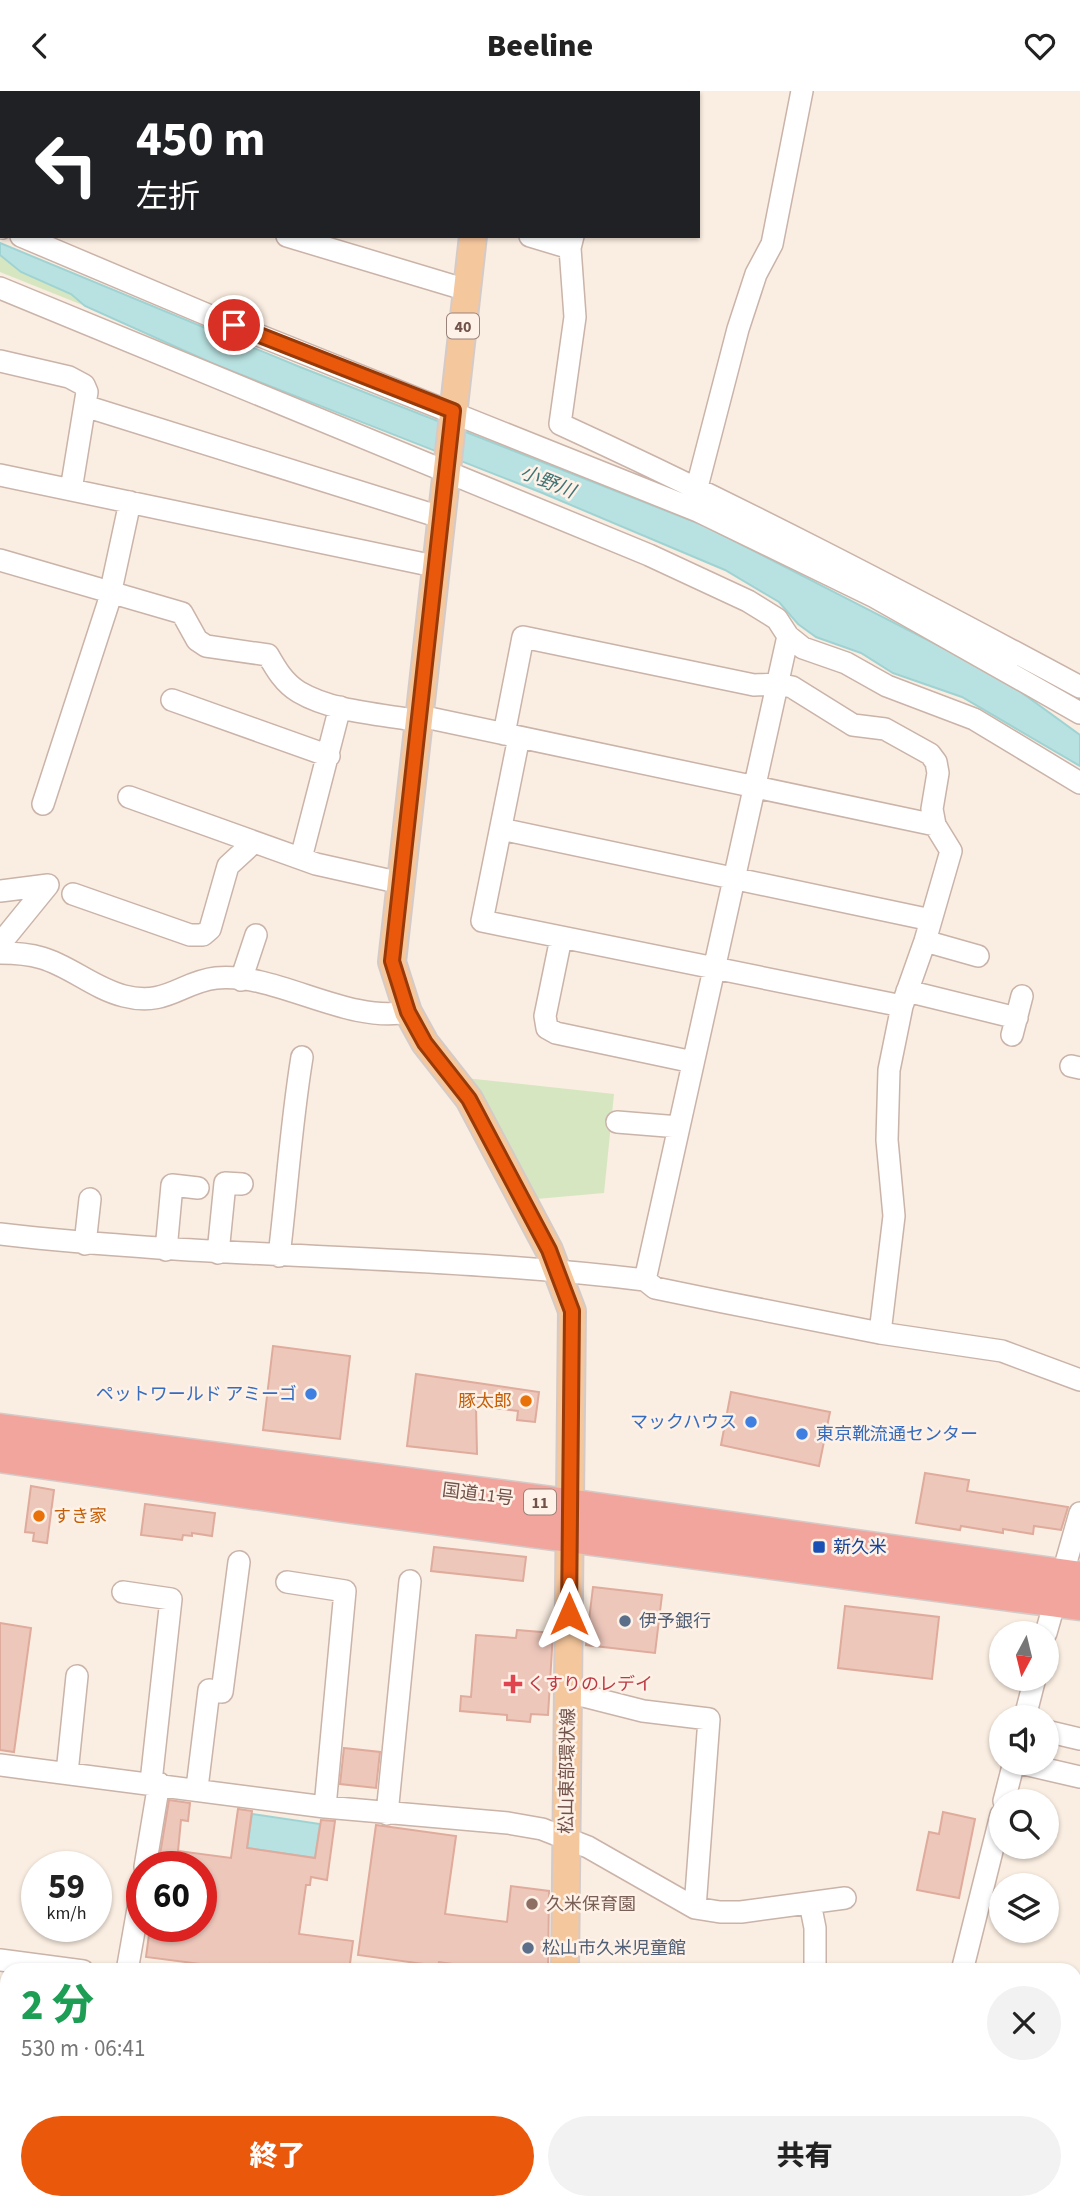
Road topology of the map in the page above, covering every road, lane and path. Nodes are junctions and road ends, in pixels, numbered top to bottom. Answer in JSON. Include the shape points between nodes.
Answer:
{"nodes":[{"id":1,"x":802,"y":91,"type":"edge"},
{"id":2,"x":26,"y":238,"type":"edge"},
{"id":3,"x":294,"y":238,"type":"edge"},
{"id":4,"x":473,"y":238,"type":"edge"},
{"id":5,"x":544,"y":238,"type":"edge"},
{"id":6,"x":571,"y":242,"type":"edge"},
{"id":7,"x":0,"y":288,"type":"edge"},
{"id":8,"x":467,"y":290,"type":"junction"},
{"id":9,"x":0,"y":361,"type":"edge"},
{"id":10,"x":85,"y":406,"type":"junction"},
{"id":11,"x":452,"y":414,"type":"junction"},
{"id":12,"x":447,"y":468,"type":"junction"},
{"id":13,"x":0,"y":475,"type":"edge"},
{"id":14,"x":697,"y":487,"type":"junction"},
{"id":15,"x":71,"y":490,"type":"junction"},
{"id":16,"x":130,"y":502,"type":"junction"},
{"id":17,"x":440,"y":517,"type":"junction"},
{"id":18,"x":0,"y":559,"type":"edge"},
{"id":19,"x":435,"y":566,"type":"junction"},
{"id":20,"x":111,"y":591,"type":"junction"},
{"id":21,"x":788,"y":636,"type":"junction"},
{"id":22,"x":777,"y":684,"type":"junction"},
{"id":23,"x":1080,"y":687,"type":"edge"},
{"id":24,"x":172,"y":700,"type":"dead end"},
{"id":25,"x":340,"y":707,"type":"junction"},
{"id":26,"x":1080,"y":713,"type":"edge"},
{"id":27,"x":420,"y":719,"type":"junction"},
{"id":28,"x":512,"y":736,"type":"junction"},
{"id":29,"x":329,"y":756,"type":"junction"},
{"id":30,"x":1080,"y":783,"type":"edge"},
{"id":31,"x":754,"y":787,"type":"junction"},
{"id":32,"x":129,"y":797,"type":"dead end"},
{"id":33,"x":43,"y":804,"type":"dead end"},
{"id":34,"x":935,"y":825,"type":"junction"},
{"id":35,"x":501,"y":829,"type":"junction"},
{"id":36,"x":254,"y":842,"type":"junction"},
{"id":37,"x":301,"y":859,"type":"junction"},
{"id":38,"x":734,"y":878,"type":"junction"},
{"id":39,"x":401,"y":883,"type":"junction"},
{"id":40,"x":0,"y":891,"type":"edge"},
{"id":41,"x":73,"y":894,"type":"dead end"},
{"id":42,"x":931,"y":920,"type":"junction"},
{"id":43,"x":256,"y":936,"type":"dead end"},
{"id":44,"x":561,"y":938,"type":"junction"},
{"id":45,"x":925,"y":941,"type":"junction"},
{"id":46,"x":0,"y":944,"type":"edge"},
{"id":47,"x":0,"y":953,"type":"edge"},
{"id":48,"x":978,"y":956,"type":"dead end"},
{"id":49,"x":713,"y":970,"type":"junction"},
{"id":50,"x":242,"y":980,"type":"junction"},
{"id":51,"x":1022,"y":996,"type":"dead end"},
{"id":52,"x":905,"y":999,"type":"junction"},
{"id":53,"x":408,"y":1012,"type":"junction"},
{"id":54,"x":302,"y":1057,"type":"dead end"},
{"id":55,"x":693,"y":1062,"type":"junction"},
{"id":56,"x":617,"y":1122,"type":"dead end"},
{"id":57,"x":678,"y":1127,"type":"junction"},
{"id":58,"x":242,"y":1184,"type":"dead end"},
{"id":59,"x":198,"y":1188,"type":"dead end"},
{"id":60,"x":90,"y":1199,"type":"dead end"},
{"id":61,"x":0,"y":1234,"type":"edge"},
{"id":62,"x":85,"y":1244,"type":"junction"},
{"id":63,"x":166,"y":1250,"type":"junction"},
{"id":64,"x":218,"y":1253,"type":"junction"},
{"id":65,"x":279,"y":1256,"type":"junction"},
{"id":66,"x":557,"y":1269,"type":"junction"},
{"id":67,"x":645,"y":1280,"type":"junction"},
{"id":68,"x":880,"y":1333,"type":"junction"},
{"id":69,"x":1080,"y":1380,"type":"edge"},
{"id":70,"x":0,"y":1430,"type":"edge"},
{"id":71,"x":0,"y":1456,"type":"edge"},
{"id":72,"x":1080,"y":1513,"type":"edge"},
{"id":73,"x":569,"y":1521,"type":"junction"},
{"id":74,"x":239,"y":1562,"type":"dead end"},
{"id":75,"x":410,"y":1581,"type":"dead end"},
{"id":76,"x":287,"y":1582,"type":"dead end"},
{"id":77,"x":1069,"y":1590,"type":"edge"},
{"id":78,"x":123,"y":1592,"type":"dead end"},
{"id":79,"x":1052,"y":1621,"type":"edge"},
{"id":80,"x":77,"y":1676,"type":"dead end"},
{"id":81,"x":568,"y":1692,"type":"junction"},
{"id":82,"x":1059,"y":1734,"type":"edge"},
{"id":83,"x":1080,"y":1739,"type":"edge"},
{"id":84,"x":0,"y":1765,"type":"edge"},
{"id":85,"x":1059,"y":1772,"type":"edge"},
{"id":86,"x":67,"y":1773,"type":"junction"},
{"id":87,"x":1080,"y":1777,"type":"edge"},
{"id":88,"x":155,"y":1783,"type":"junction"},
{"id":89,"x":197,"y":1788,"type":"junction"},
{"id":90,"x":325,"y":1807,"type":"junction"},
{"id":91,"x":387,"y":1814,"type":"junction"},
{"id":92,"x":566,"y":1838,"type":"junction"},
{"id":93,"x":147,"y":1851,"type":"edge"},
{"id":94,"x":991,"y":1859,"type":"edge"},
{"id":95,"x":845,"y":1898,"type":"dead end"},
{"id":96,"x":810,"y":1903,"type":"junction"},
{"id":97,"x":695,"y":1907,"type":"junction"},
{"id":98,"x":132,"y":1942,"type":"edge"},
{"id":99,"x":0,"y":1960,"type":"edge"},
{"id":100,"x":22,"y":1963,"type":"edge"},
{"id":101,"x":128,"y":1963,"type":"edge"},
{"id":102,"x":565,"y":1963,"type":"edge"},
{"id":103,"x":815,"y":1963,"type":"edge"},
{"id":104,"x":968,"y":1963,"type":"edge"}],
"edges":[{"from":1,"to":14,"type":"street","via":[[772,244],[756,274],[738,329]]},
{"from":2,"to":11,"type":"street"},
{"from":3,"to":8,"type":"street"},
{"from":4,"to":8,"type":"main road","name":"松山東部環状線","number":"40"},
{"from":5,"to":6,"type":"street"},
{"from":6,"to":14,"type":"street","via":[[575,317],[560,424]]},
{"from":7,"to":12,"type":"street","via":[[227,384]]},
{"from":8,"to":11,"type":"main road","name":"松山東部環状線","number":"40"},
{"from":9,"to":10,"type":"street","via":[[78,381],[86,392]]},
{"from":10,"to":15,"type":"street"},
{"from":10,"to":17,"type":"street"},
{"from":11,"to":12,"type":"main road","name":"松山東部環状線","number":"40"},
{"from":11,"to":26,"type":"street","via":[[722,523],[876,597]]},
{"from":12,"to":17,"type":"main road","name":"松山東部環状線","number":"40"},
{"from":12,"to":21,"type":"street","via":[[748,601],[777,619]]},
{"from":13,"to":15,"type":"street"},
{"from":14,"to":23,"type":"street"},
{"from":15,"to":16,"type":"street"},
{"from":16,"to":19,"type":"street"},
{"from":16,"to":20,"type":"street"},
{"from":17,"to":19,"type":"main road","name":"松山東部環状線","number":"40"},
{"from":18,"to":20,"type":"street"},
{"from":19,"to":27,"type":"main road","name":"松山東部環状線","number":"40"},
{"from":20,"to":25,"type":"street","via":[[182,613],[197,640],[206,646],[268,655],[278,673],[300,692]]},
{"from":20,"to":33,"type":"street"},
{"from":21,"to":22,"type":"street"},
{"from":21,"to":30,"type":"street","via":[[803,648],[846,663],[887,686],[974,719]]},
{"from":22,"to":28,"type":"street","via":[[754,685],[523,637]]},
{"from":22,"to":31,"type":"street"},
{"from":22,"to":34,"type":"street","via":[[792,687],[853,725],[885,729],[930,754],[938,773],[932,809]]},
{"from":24,"to":29,"type":"street"},
{"from":25,"to":27,"type":"street"},
{"from":25,"to":29,"type":"street"},
{"from":27,"to":28,"type":"street"},
{"from":27,"to":39,"type":"main road","name":"松山東部環状線","number":"40"},
{"from":28,"to":31,"type":"street"},
{"from":28,"to":35,"type":"street"},
{"from":29,"to":37,"type":"street"},
{"from":31,"to":34,"type":"street"},
{"from":31,"to":38,"type":"street"},
{"from":32,"to":36,"type":"street"},
{"from":34,"to":42,"type":"street","via":[[951,851]]},
{"from":35,"to":38,"type":"street"},
{"from":35,"to":44,"type":"street","via":[[482,921]]},
{"from":36,"to":37,"type":"street"},
{"from":36,"to":41,"type":"street","via":[[228,866],[210,929],[203,935],[190,935]]},
{"from":37,"to":39,"type":"street"},
{"from":38,"to":42,"type":"street"},
{"from":38,"to":49,"type":"street"},
{"from":39,"to":53,"type":"main road","name":"松山東部環状線","number":"40","via":[[392,961]]},
{"from":40,"to":46,"type":"street","via":[[48,885]]},
{"from":42,"to":45,"type":"street"},
{"from":43,"to":50,"type":"street"},
{"from":44,"to":49,"type":"street"},
{"from":44,"to":55,"type":"street","via":[[545,1016],[547,1028]]},
{"from":45,"to":48,"type":"street"},
{"from":45,"to":52,"type":"street"},
{"from":47,"to":50,"type":"street","via":[[45,958],[88,983],[143,999],[161,998],[215,978]]},
{"from":49,"to":52,"type":"street"},
{"from":49,"to":55,"type":"street"},
{"from":50,"to":53,"type":"street","via":[[384,1017]]},
{"from":51,"to":52,"type":"street","via":[[1014,1027]]},
{"from":52,"to":68,"type":"street","via":[[891,1058],[887,1101],[894,1216]]},
{"from":53,"to":66,"type":"main road","name":"松山東部環状線","number":"40","via":[[425,1043],[469,1099]]},
{"from":54,"to":65,"type":"street"},
{"from":55,"to":57,"type":"street"},
{"from":56,"to":57,"type":"street"},
{"from":57,"to":67,"type":"street"},
{"from":58,"to":64,"type":"street","via":[[225,1183]]},
{"from":59,"to":63,"type":"street","via":[[172,1185]]},
{"from":60,"to":62,"type":"street"},
{"from":61,"to":62,"type":"street"},
{"from":62,"to":63,"type":"street"},
{"from":63,"to":64,"type":"street"},
{"from":64,"to":65,"type":"street"},
{"from":65,"to":66,"type":"street"},
{"from":66,"to":67,"type":"street"},
{"from":66,"to":73,"type":"main road","name":"松山東部環状線","number":"40","via":[[572,1311]]},
{"from":67,"to":68,"type":"street","via":[[655,1288]]},
{"from":68,"to":69,"type":"street","via":[[1002,1351]]},
{"from":70,"to":73,"type":"highway","name":"国道11号","number":"11"},
{"from":71,"to":73,"type":"highway","name":"国道11号","number":"11"},
{"from":72,"to":77,"type":"street"},
{"from":73,"to":77,"type":"highway","name":"国道11号","number":"11"},
{"from":73,"to":81,"type":"main road","name":"松山東部環状線","number":"40"},
{"from":74,"to":89,"type":"street","via":[[222,1692],[209,1690]]},
{"from":75,"to":91,"type":"street"},
{"from":76,"to":90,"type":"street","via":[[345,1591]]},
{"from":77,"to":79,"type":"street"},
{"from":78,"to":88,"type":"street","via":[[171,1599]]},
{"from":80,"to":86,"type":"street"},
{"from":81,"to":92,"type":"main road","name":"松山東部環状線","number":"40"},
{"from":81,"to":97,"type":"street","via":[[643,1710],[709,1719]]},
{"from":82,"to":83,"type":"street"},
{"from":84,"to":86,"type":"street"},
{"from":85,"to":87,"type":"street"},
{"from":86,"to":88,"type":"street"},
{"from":88,"to":89,"type":"street"},
{"from":88,"to":93,"type":"street"},
{"from":89,"to":90,"type":"street"},
{"from":90,"to":91,"type":"street"},
{"from":91,"to":92,"type":"street","via":[[508,1823]]},
{"from":92,"to":97,"type":"street"},
{"from":92,"to":102,"type":"main road","name":"松山東部環状線","number":"40"},
{"from":94,"to":104,"type":"street"},
{"from":95,"to":96,"type":"street"},
{"from":96,"to":97,"type":"street","via":[[741,1912]]},
{"from":96,"to":103,"type":"street"},
{"from":98,"to":101,"type":"street"},
{"from":99,"to":100,"type":"street"}]}
